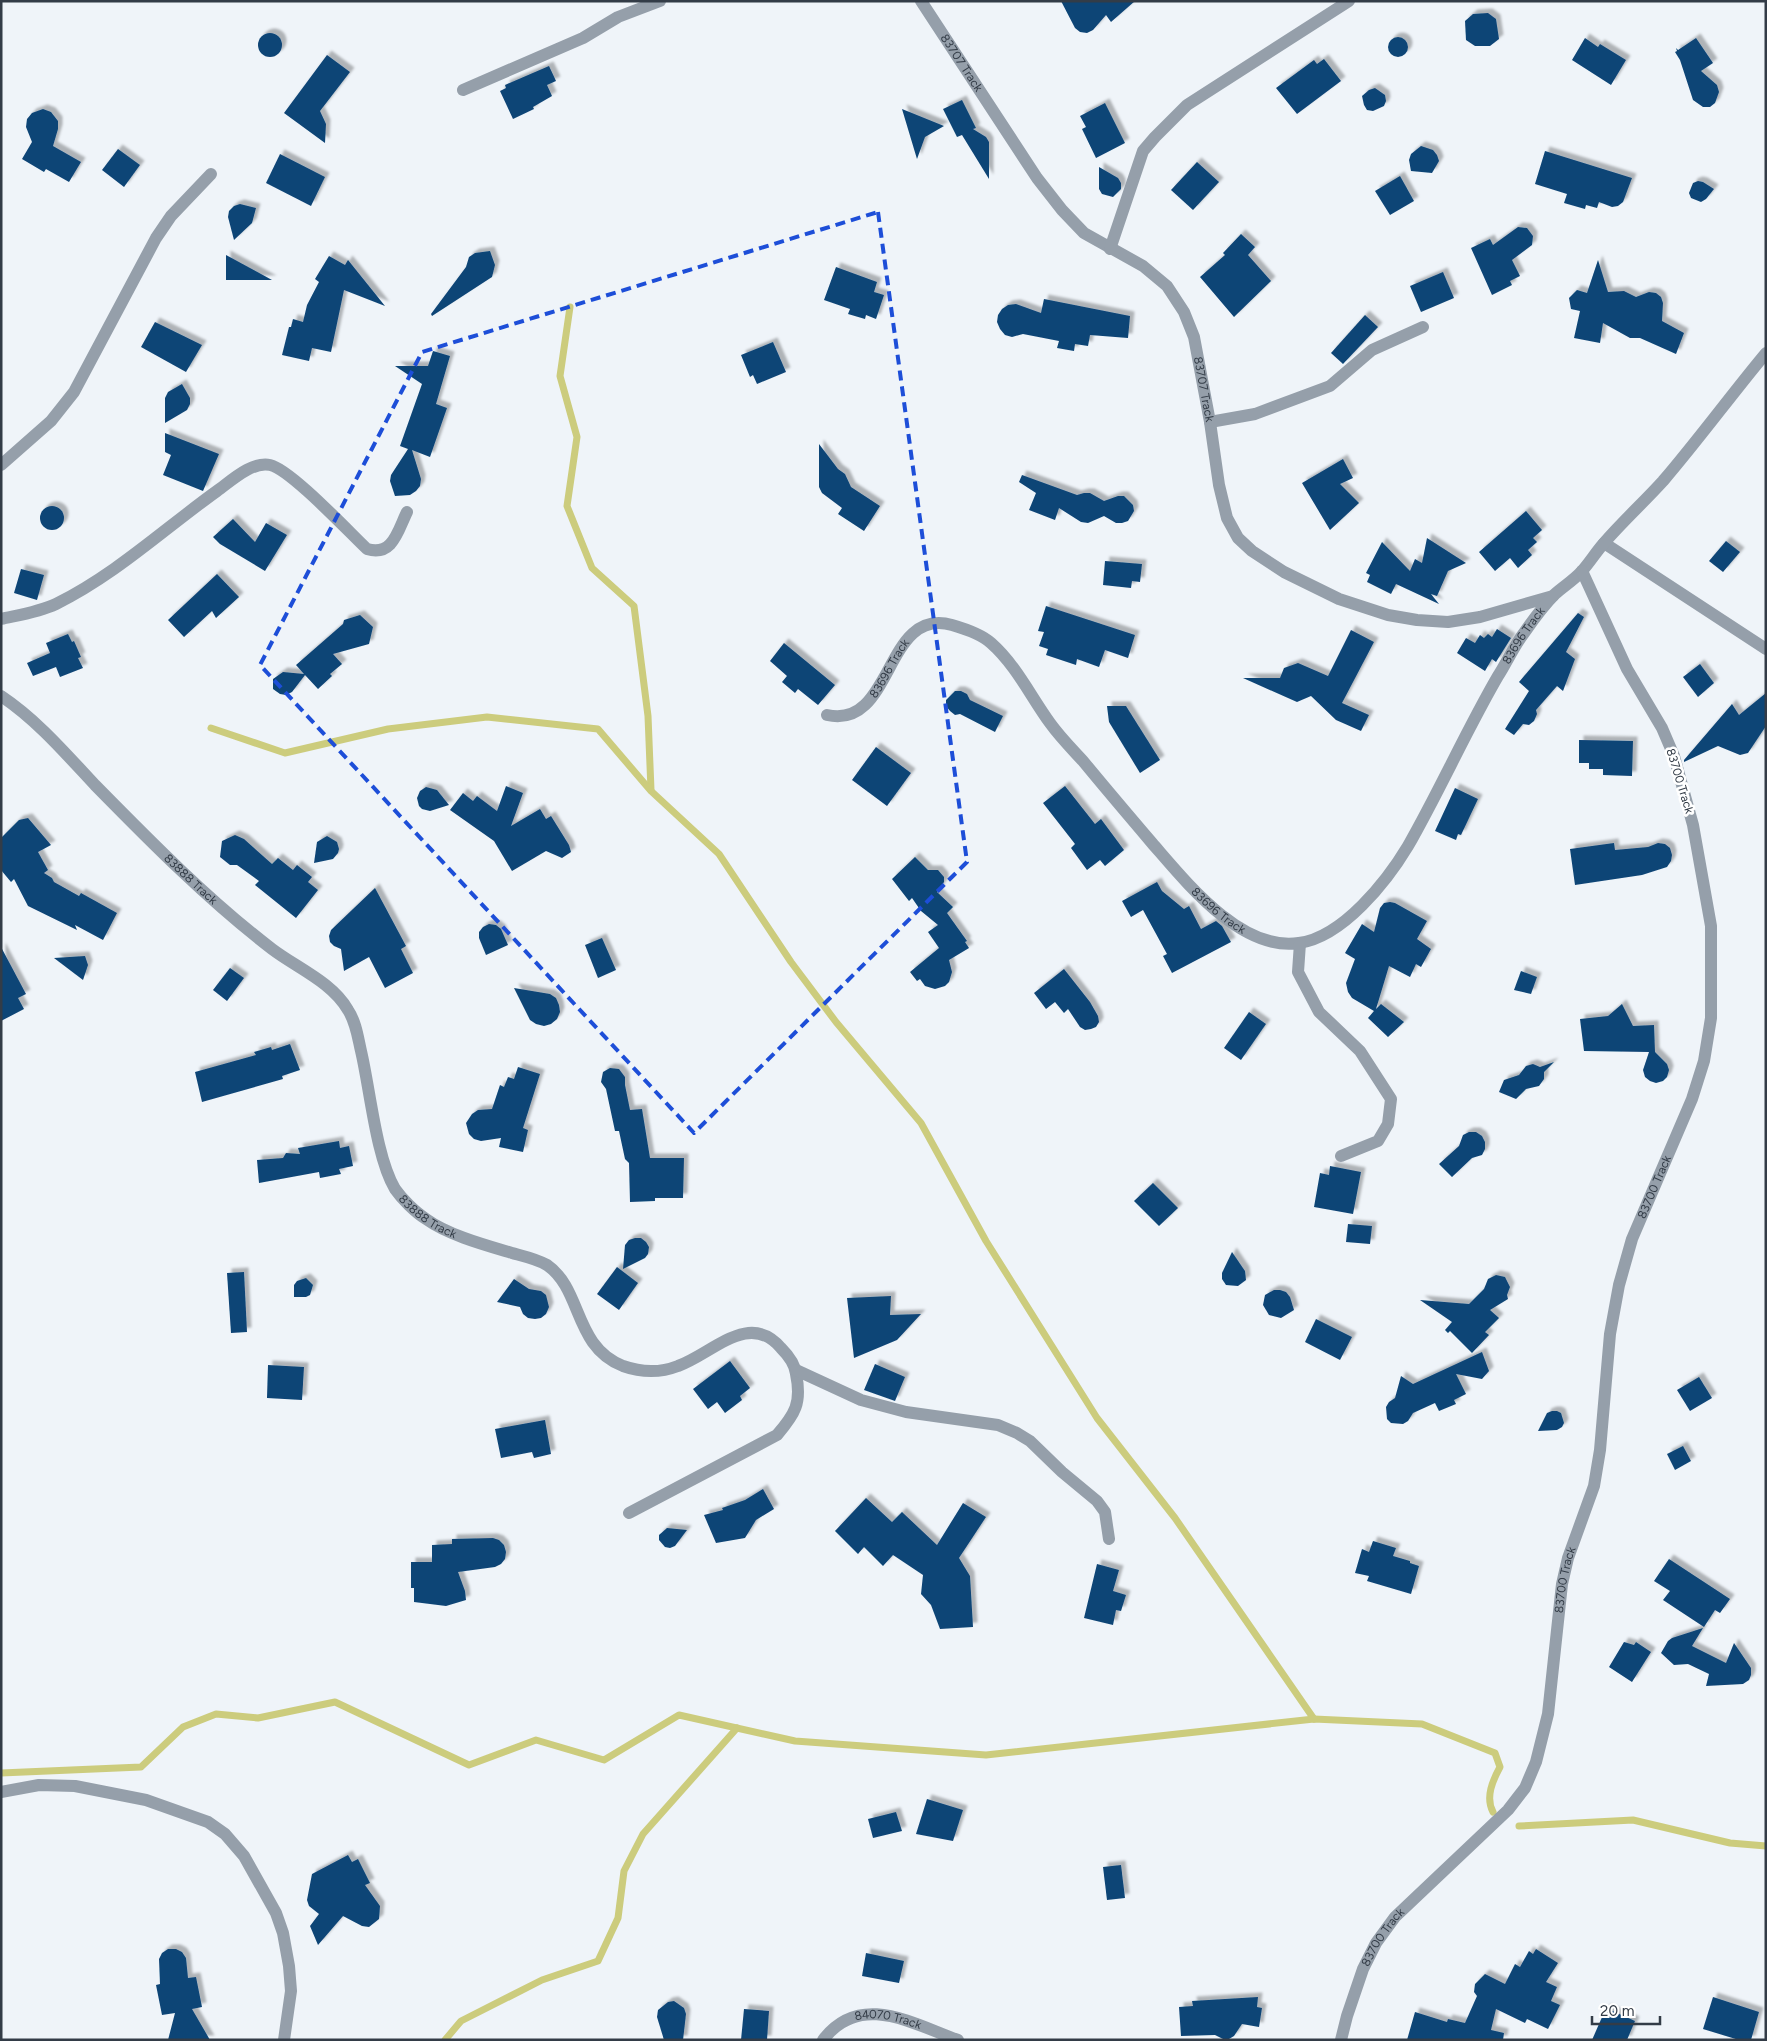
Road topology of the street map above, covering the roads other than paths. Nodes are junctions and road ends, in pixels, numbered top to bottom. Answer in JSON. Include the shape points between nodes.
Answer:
{"nodes":[{"id":1,"x":660,"y":1,"type":"edge"},
{"id":2,"x":921,"y":1,"type":"edge"},
{"id":3,"x":1349,"y":1,"type":"edge"},
{"id":4,"x":463,"y":90,"type":"dead end"},
{"id":5,"x":211,"y":174,"type":"dead end"},
{"id":6,"x":1110,"y":248,"type":"junction"},
{"id":7,"x":1423,"y":327,"type":"dead end"},
{"id":8,"x":1766,"y":353,"type":"edge"},
{"id":9,"x":1210,"y":422,"type":"junction"},
{"id":10,"x":1,"y":464,"type":"edge"},
{"id":11,"x":407,"y":512,"type":"dead end"},
{"id":12,"x":1604,"y":543,"type":"junction"},
{"id":13,"x":1582,"y":571,"type":"junction"},
{"id":14,"x":1554,"y":596,"type":"junction"},
{"id":15,"x":1,"y":619,"type":"edge"},
{"id":16,"x":1766,"y":649,"type":"edge"},
{"id":17,"x":1,"y":696,"type":"edge"},
{"id":18,"x":827,"y":715,"type":"dead end"},
{"id":19,"x":1300,"y":943,"type":"junction"},
{"id":20,"x":1341,"y":1156,"type":"dead end"},
{"id":21,"x":796,"y":1370,"type":"junction"},
{"id":22,"x":629,"y":1513,"type":"dead end"},
{"id":23,"x":1109,"y":1539,"type":"dead end"},
{"id":24,"x":1,"y":1792,"type":"edge"},
{"id":25,"x":284,"y":2040,"type":"edge"},
{"id":26,"x":823,"y":2040,"type":"edge"},
{"id":27,"x":958,"y":2040,"type":"edge"},
{"id":28,"x":1341,"y":2040,"type":"edge"}],
"edges":[{"from":1,"to":4,"type":"street","via":[[618,17],[583,38]]},
{"from":2,"to":6,"type":"street","name":"83707 Track","via":[[1037,178],[1084,233]]},
{"from":3,"to":6,"type":"street","via":[[1187,105],[1155,137],[1144,151]]},
{"from":5,"to":10,"type":"street","via":[[171,216],[156,238],[74,392],[51,421]]},
{"from":6,"to":9,"type":"street","name":"83707 Track","via":[[1143,266],[1167,286],[1184,312],[1194,337]]},
{"from":7,"to":9,"type":"street","via":[[1372,350],[1330,386],[1254,414]]},
{"from":8,"to":12,"type":"street","via":[[1663,480]]},
{"from":9,"to":14,"type":"street","name":"83707 Track","via":[[1226,518],[1238,538],[1284,572],[1339,599],[1388,615],[1417,620],[1448,622],[1480,617]]},
{"from":11,"to":15,"type":"street","via":[[392,543],[380,551],[367,549],[278,467],[258,465],[237,476],[105,575],[54,604]]},
{"from":12,"to":13,"type":"street"},
{"from":12,"to":16,"type":"street"},
{"from":13,"to":14,"type":"street","name":"83696 Track"},
{"from":13,"to":28,"type":"street","name":"83700 Track","via":[[1627,669],[1662,728],[1674,756],[1693,825],[1710,926],[1710,1018],[1704,1061],[1692,1099],[1632,1239],[1619,1285],[1610,1334],[1594,1486],[1562,1584],[1548,1714],[1536,1762],[1525,1788],[1508,1810],[1394,1918],[1376,1943],[1363,1969]]},
{"from":14,"to":19,"type":"street","name":"83696 Track","via":[[1523,634],[1486,697],[1396,866],[1368,901],[1340,924],[1319,937]]},
{"from":17,"to":21,"type":"street","name":"83888 Track","via":[[42,731],[200,888],[272,949],[337,995],[349,1011],[356,1030],[389,1176],[396,1191],[426,1220],[547,1265],[573,1300],[594,1344],[604,1355],[621,1365],[639,1371],[676,1367],[738,1334],[752,1332],[774,1340]]},
{"from":18,"to":19,"type":"street","name":"83696 Track","via":[[844,717],[866,705],[906,640],[926,625],[949,624],[984,638],[1018,675],[1051,725],[1186,883],[1220,913],[1258,938],[1277,943]]},
{"from":19,"to":20,"type":"street","via":[[1298,972],[1318,1012],[1360,1051],[1392,1098],[1388,1124],[1378,1141]]},
{"from":21,"to":22,"type":"street","name":"83888 Track","via":[[798,1394],[793,1417],[777,1436]]},
{"from":21,"to":23,"type":"street","via":[[861,1400],[906,1412],[998,1425],[1018,1433],[1097,1501],[1105,1512]]},
{"from":24,"to":25,"type":"street","via":[[39,1785],[75,1786],[146,1800],[208,1822],[225,1834],[244,1856],[276,1913],[283,1933],[291,1991]]},
{"from":26,"to":27,"type":"street","name":"84070 Track","via":[[843,2020],[861,2014],[883,2014]]}]}
